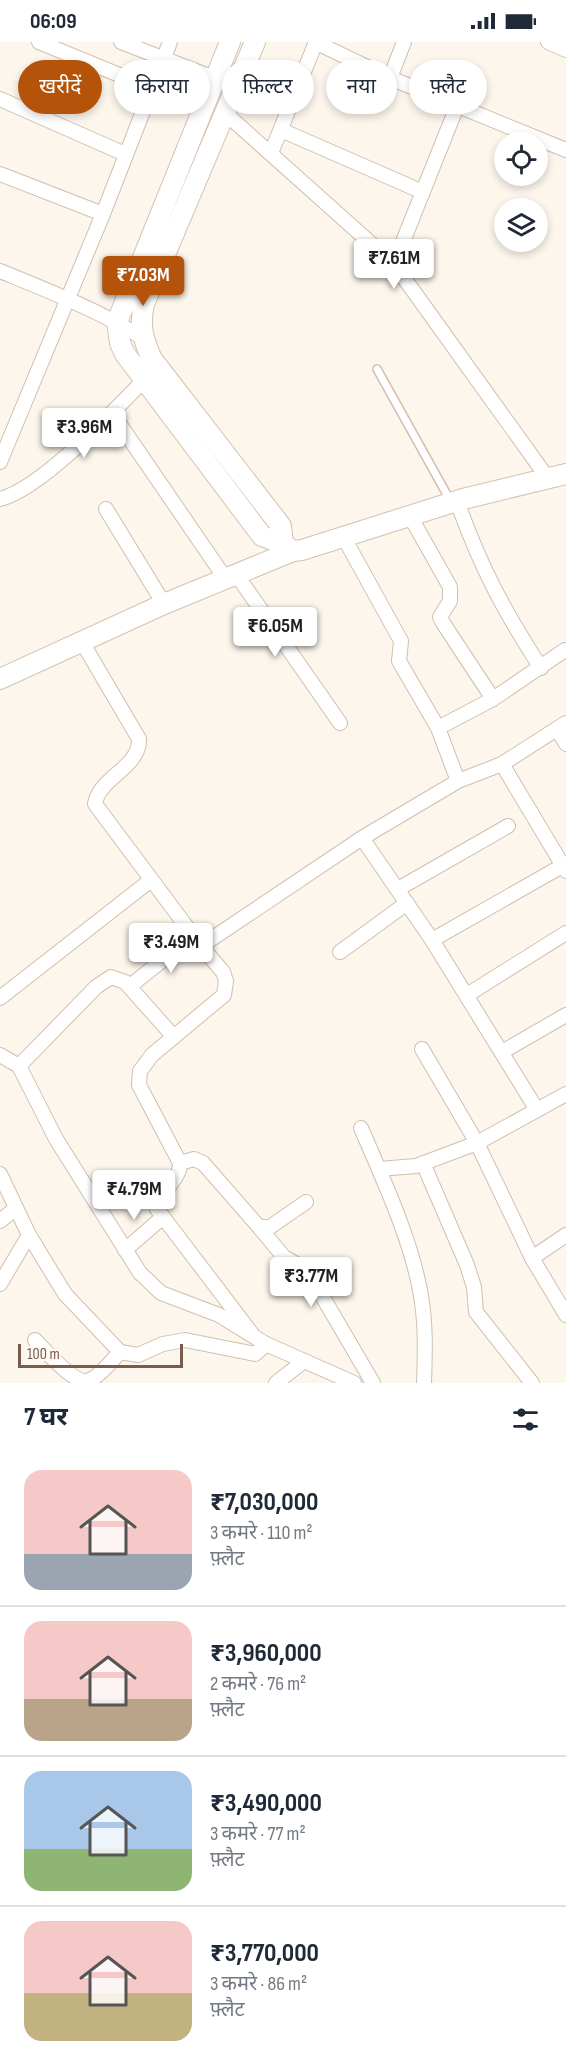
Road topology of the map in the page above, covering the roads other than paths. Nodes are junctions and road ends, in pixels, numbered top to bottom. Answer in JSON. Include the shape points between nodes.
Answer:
{"nodes":[{"id":1,"x":39,"y":42,"type":"edge"},
{"id":2,"x":121,"y":42,"type":"edge"},
{"id":3,"x":170,"y":42,"type":"edge"},
{"id":4,"x":230,"y":42,"type":"edge"},
{"id":5,"x":255,"y":42,"type":"edge"},
{"id":6,"x":316,"y":42,"type":"edge"},
{"id":7,"x":404,"y":42,"type":"edge"},
{"id":8,"x":548,"y":42,"type":"edge"},
{"id":9,"x":566,"y":50,"type":"edge"},
{"id":10,"x":164,"y":59,"type":"junction"},
{"id":11,"x":247,"y":60,"type":"edge"},
{"id":12,"x":353,"y":60,"type":"edge"},
{"id":13,"x":397,"y":60,"type":"edge"},
{"id":14,"x":114,"y":73,"type":"edge"},
{"id":15,"x":214,"y":78,"type":"junction"},
{"id":16,"x":0,"y":99,"type":"edge"},
{"id":17,"x":140,"y":114,"type":"edge"},
{"id":18,"x":225,"y":114,"type":"edge"},
{"id":19,"x":226,"y":114,"type":"edge"},
{"id":20,"x":454,"y":114,"type":"edge"},
{"id":21,"x":481,"y":114,"type":"edge"},
{"id":22,"x":281,"y":130,"type":"junction"},
{"id":23,"x":566,"y":150,"type":"edge"},
{"id":24,"x":271,"y":153,"type":"junction"},
{"id":25,"x":124,"y":154,"type":"junction"},
{"id":26,"x":0,"y":174,"type":"edge"},
{"id":27,"x":423,"y":192,"type":"junction"},
{"id":28,"x":103,"y":214,"type":"junction"},
{"id":29,"x":394,"y":264,"type":"junction"},
{"id":30,"x":0,"y":271,"type":"edge"},
{"id":31,"x":67,"y":298,"type":"junction"},
{"id":32,"x":117,"y":322,"type":"junction"},
{"id":33,"x":143,"y":338,"type":"junction"},
{"id":34,"x":377,"y":369,"type":"dead end"},
{"id":35,"x":144,"y":380,"type":"junction"},
{"id":36,"x":112,"y":413,"type":"junction"},
{"id":37,"x":0,"y":462,"type":"edge"},
{"id":38,"x":557,"y":477,"type":"edge"},
{"id":39,"x":0,"y":499,"type":"edge"},
{"id":40,"x":454,"y":502,"type":"junction"},
{"id":41,"x":105,"y":509,"type":"dead end"},
{"id":42,"x":410,"y":516,"type":"junction"},
{"id":43,"x":343,"y":536,"type":"junction"},
{"id":44,"x":288,"y":548,"type":"junction"},
{"id":45,"x":231,"y":576,"type":"junction"},
{"id":46,"x":164,"y":604,"type":"junction"},
{"id":47,"x":82,"y":642,"type":"junction"},
{"id":48,"x":565,"y":650,"type":"edge"},
{"id":49,"x":541,"y":668,"type":"junction"},
{"id":50,"x":0,"y":679,"type":"edge"},
{"id":51,"x":493,"y":699,"type":"junction"},
{"id":52,"x":340,"y":723,"type":"dead end"},
{"id":53,"x":561,"y":726,"type":"edge"},
{"id":54,"x":438,"y":728,"type":"junction"},
{"id":55,"x":566,"y":744,"type":"edge"},
{"id":56,"x":502,"y":764,"type":"junction"},
{"id":57,"x":458,"y":781,"type":"junction"},
{"id":58,"x":508,"y":826,"type":"dead end"},
{"id":59,"x":362,"y":838,"type":"junction"},
{"id":60,"x":564,"y":868,"type":"edge"},
{"id":61,"x":150,"y":880,"type":"junction"},
{"id":62,"x":398,"y":889,"type":"junction"},
{"id":63,"x":407,"y":903,"type":"junction"},
{"id":64,"x":566,"y":933,"type":"edge"},
{"id":65,"x":432,"y":940,"type":"junction"},
{"id":66,"x":197,"y":941,"type":"junction"},
{"id":67,"x":340,"y":952,"type":"dead end"},
{"id":68,"x":130,"y":987,"type":"junction"},
{"id":69,"x":468,"y":995,"type":"junction"},
{"id":70,"x":0,"y":998,"type":"edge"},
{"id":71,"x":566,"y":1015,"type":"edge"},
{"id":72,"x":174,"y":1037,"type":"junction"},
{"id":73,"x":422,"y":1049,"type":"dead end"},
{"id":74,"x":502,"y":1052,"type":"junction"},
{"id":75,"x":0,"y":1055,"type":"edge"},
{"id":76,"x":19,"y":1066,"type":"junction"},
{"id":77,"x":566,"y":1094,"type":"edge"},
{"id":78,"x":537,"y":1110,"type":"junction"},
{"id":79,"x":361,"y":1128,"type":"dead end"},
{"id":80,"x":477,"y":1143,"type":"junction"},
{"id":81,"x":180,"y":1163,"type":"junction"},
{"id":82,"x":423,"y":1163,"type":"junction"},
{"id":83,"x":379,"y":1169,"type":"junction"},
{"id":84,"x":0,"y":1174,"type":"edge"},
{"id":85,"x":306,"y":1202,"type":"dead end"},
{"id":86,"x":15,"y":1209,"type":"junction"},
{"id":87,"x":163,"y":1216,"type":"junction"},
{"id":88,"x":0,"y":1221,"type":"edge"},
{"id":89,"x":260,"y":1227,"type":"junction"},
{"id":90,"x":29,"y":1235,"type":"junction"},
{"id":91,"x":566,"y":1235,"type":"edge"},
{"id":92,"x":125,"y":1250,"type":"junction"},
{"id":93,"x":532,"y":1258,"type":"junction"},
{"id":94,"x":0,"y":1284,"type":"edge"},
{"id":95,"x":566,"y":1315,"type":"edge"},
{"id":96,"x":252,"y":1334,"type":"junction"},
{"id":97,"x":35,"y":1340,"type":"dead end"},
{"id":98,"x":266,"y":1344,"type":"junction"},
{"id":99,"x":120,"y":1352,"type":"junction"},
{"id":100,"x":304,"y":1361,"type":"junction"},
{"id":101,"x":87,"y":1382,"type":"edge"},
{"id":102,"x":276,"y":1383,"type":"edge"},
{"id":103,"x":354,"y":1383,"type":"edge"},
{"id":104,"x":373,"y":1383,"type":"edge"},
{"id":105,"x":424,"y":1383,"type":"edge"},
{"id":106,"x":532,"y":1383,"type":"edge"}],
"edges":[{"from":1,"to":14,"type":"street"},
{"from":2,"to":10,"type":"street"},
{"from":3,"to":10,"type":"street"},
{"from":4,"to":15,"type":"street"},
{"from":5,"to":11,"type":"street"},
{"from":6,"to":12,"type":"street"},
{"from":6,"to":22,"type":"street"},
{"from":7,"to":13,"type":"street"},
{"from":8,"to":9,"type":"street"},
{"from":10,"to":15,"type":"street"},
{"from":15,"to":32,"type":"street"},
{"from":16,"to":25,"type":"street"},
{"from":17,"to":25,"type":"street"},
{"from":18,"to":33,"type":"street","via":[[144,304]]},
{"from":19,"to":24,"type":"street"},
{"from":20,"to":27,"type":"street"},
{"from":21,"to":23,"type":"street"},
{"from":22,"to":24,"type":"street"},
{"from":22,"to":27,"type":"street"},
{"from":24,"to":29,"type":"street"},
{"from":25,"to":28,"type":"street"},
{"from":26,"to":28,"type":"street"},
{"from":27,"to":29,"type":"street"},
{"from":28,"to":31,"type":"street"},
{"from":29,"to":38,"type":"street"},
{"from":30,"to":31,"type":"street"},
{"from":31,"to":32,"type":"street"},
{"from":31,"to":37,"type":"street"},
{"from":32,"to":33,"type":"street"},
{"from":32,"to":35,"type":"street","via":[[124,354]]},
{"from":33,"to":44,"type":"street","via":[[152,359],[281,526]]},
{"from":34,"to":40,"type":"lane"},
{"from":35,"to":36,"type":"street"},
{"from":35,"to":44,"type":"street","via":[[262,536]]},
{"from":36,"to":39,"type":"street","via":[[29,487]]},
{"from":36,"to":45,"type":"street"},
{"from":38,"to":40,"type":"street"},
{"from":40,"to":42,"type":"street"},
{"from":40,"to":49,"type":"street","via":[[503,610]]},
{"from":41,"to":46,"type":"street"},
{"from":42,"to":43,"type":"street"},
{"from":42,"to":51,"type":"street","via":[[450,587],[450,601],[440,617],[442,623]]},
{"from":43,"to":44,"type":"street"},
{"from":43,"to":54,"type":"street","via":[[401,641],[399,661]]},
{"from":44,"to":45,"type":"street"},
{"from":45,"to":46,"type":"street"},
{"from":45,"to":52,"type":"street"},
{"from":46,"to":47,"type":"street"},
{"from":47,"to":50,"type":"street"},
{"from":47,"to":61,"type":"street","via":[[139,739],[136,756],[100,791],[95,804]]},
{"from":48,"to":49,"type":"street"},
{"from":49,"to":51,"type":"street"},
{"from":51,"to":54,"type":"street"},
{"from":53,"to":55,"type":"street"},
{"from":53,"to":56,"type":"street"},
{"from":54,"to":57,"type":"street"},
{"from":56,"to":57,"type":"street"},
{"from":56,"to":60,"type":"street"},
{"from":57,"to":59,"type":"street"},
{"from":58,"to":62,"type":"street"},
{"from":59,"to":62,"type":"street"},
{"from":59,"to":66,"type":"street"},
{"from":60,"to":65,"type":"street"},
{"from":61,"to":66,"type":"street"},
{"from":61,"to":70,"type":"street"},
{"from":62,"to":63,"type":"street"},
{"from":63,"to":65,"type":"street"},
{"from":63,"to":67,"type":"street"},
{"from":64,"to":69,"type":"street"},
{"from":65,"to":69,"type":"street"},
{"from":66,"to":68,"type":"street"},
{"from":66,"to":72,"type":"street","via":[[223,972],[226,988],[224,995]]},
{"from":68,"to":72,"type":"street"},
{"from":68,"to":76,"type":"street","via":[[111,977],[103,982]]},
{"from":69,"to":74,"type":"street"},
{"from":71,"to":74,"type":"street"},
{"from":72,"to":81,"type":"street","via":[[144,1063],[138,1078]]},
{"from":73,"to":80,"type":"street"},
{"from":74,"to":78,"type":"street"},
{"from":75,"to":76,"type":"street"},
{"from":76,"to":92,"type":"street","via":[[56,1139]]},
{"from":77,"to":78,"type":"street"},
{"from":78,"to":80,"type":"street"},
{"from":79,"to":83,"type":"street"},
{"from":80,"to":82,"type":"street"},
{"from":80,"to":93,"type":"street"},
{"from":81,"to":87,"type":"street","via":[[178,1173],[157,1204]]},
{"from":81,"to":89,"type":"street","via":[[194,1159],[203,1163]]},
{"from":82,"to":83,"type":"street"},
{"from":82,"to":106,"type":"street","via":[[467,1265],[476,1312]]},
{"from":83,"to":105,"type":"street","via":[[421,1293],[426,1333]]},
{"from":84,"to":86,"type":"street"},
{"from":85,"to":89,"type":"street","via":[[270,1227]]},
{"from":86,"to":88,"type":"street"},
{"from":86,"to":90,"type":"street"},
{"from":87,"to":92,"type":"street"},
{"from":87,"to":96,"type":"street"},
{"from":89,"to":104,"type":"street","via":[[284,1257],[307,1270]]},
{"from":90,"to":94,"type":"street"},
{"from":90,"to":99,"type":"street","via":[[65,1294]]},
{"from":91,"to":93,"type":"street"},
{"from":92,"to":96,"type":"street","via":[[140,1273],[161,1293],[219,1315]]},
{"from":93,"to":95,"type":"street"},
{"from":96,"to":98,"type":"street"},
{"from":97,"to":101,"type":"street","via":[[72,1376]]},
{"from":98,"to":99,"type":"street","via":[[255,1354],[185,1340],[138,1355]]},
{"from":98,"to":100,"type":"street"},
{"from":99,"to":101,"type":"street"},
{"from":100,"to":102,"type":"street"},
{"from":100,"to":103,"type":"street"}]}
